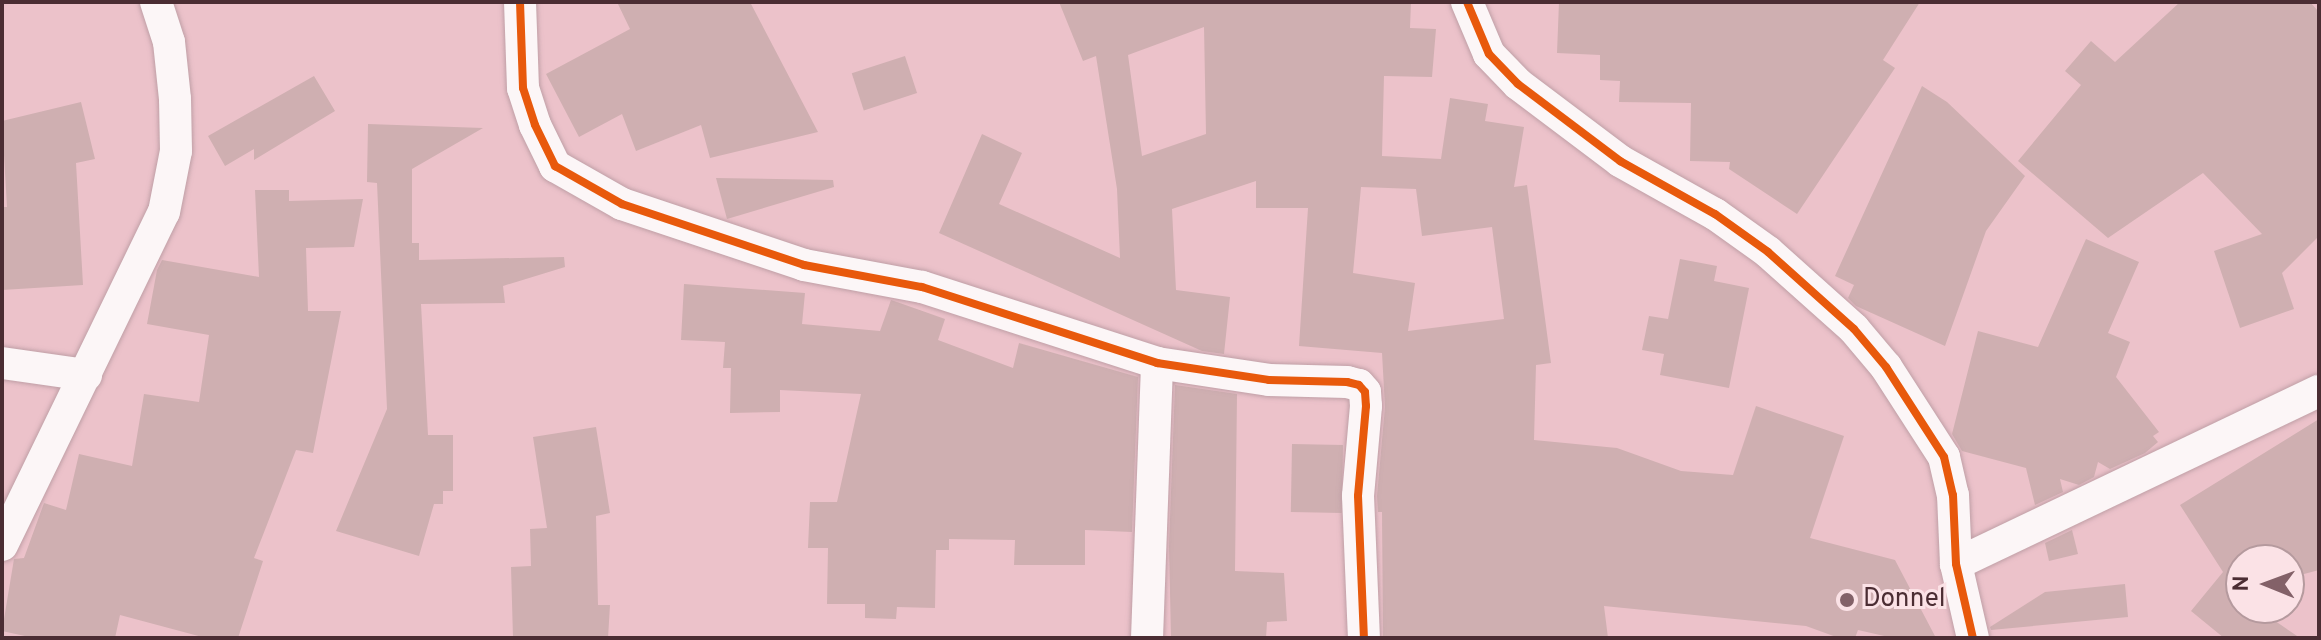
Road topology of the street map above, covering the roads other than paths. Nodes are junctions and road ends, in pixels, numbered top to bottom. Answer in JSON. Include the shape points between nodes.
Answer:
{"nodes":[{"id":1,"x":156,"y":2,"type":"edge"},
{"id":2,"x":520,"y":2,"type":"edge"},
{"id":3,"x":1467,"y":2,"type":"edge"},
{"id":4,"x":2,"y":363,"type":"edge"},
{"id":5,"x":1157,"y":363,"type":"junction"},
{"id":6,"x":86,"y":375,"type":"junction"},
{"id":7,"x":2319,"y":391,"type":"edge"},
{"id":8,"x":2,"y":545,"type":"edge"},
{"id":9,"x":1956,"y":564,"type":"junction"},
{"id":10,"x":1147,"y":638,"type":"edge"},
{"id":11,"x":1364,"y":638,"type":"edge"},
{"id":12,"x":1973,"y":638,"type":"edge"}],
"edges":[{"from":1,"to":6,"type":"street","via":[[169,42],[175,99],[172,183],[164,212]]},
{"from":2,"to":5,"type":"street","via":[[523,88],[535,125],[555,166],[582,184],[682,226],[804,265],[922,287]]},
{"from":3,"to":9,"type":"street","via":[[1489,54],[1544,107],[1620,161],[1758,244],[1854,329],[1886,367],[1944,457],[1953,495]]},
{"from":4,"to":6,"type":"street"},
{"from":5,"to":10,"type":"street"},
{"from":5,"to":11,"type":"street","via":[[1269,380],[1347,382],[1365,392],[1358,496]]},
{"from":6,"to":8,"type":"street"},
{"from":7,"to":9,"type":"street"},
{"from":9,"to":12,"type":"street"}]}
